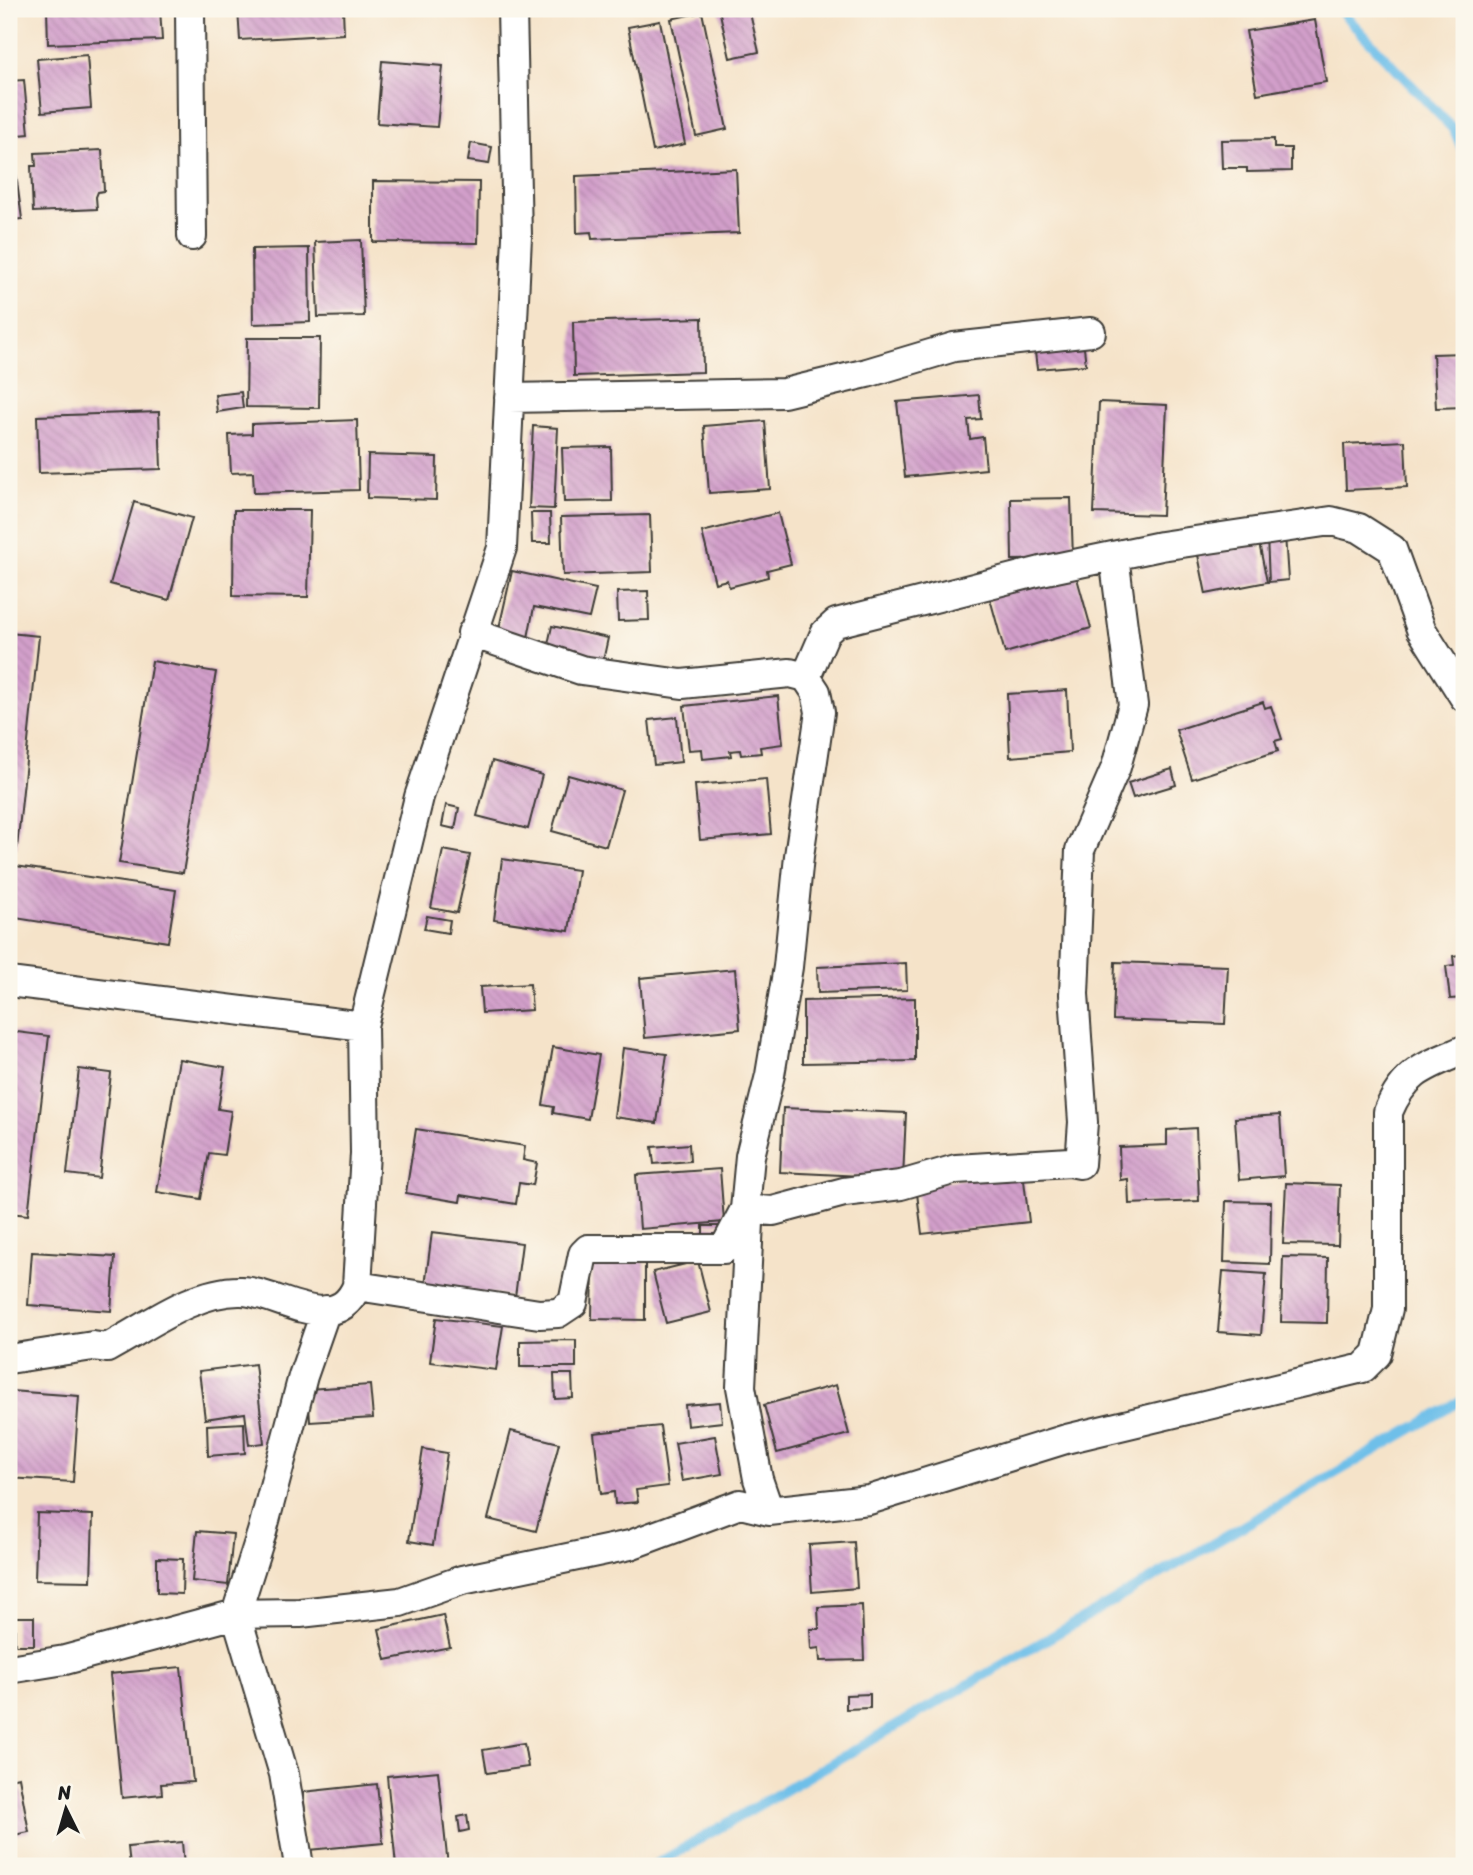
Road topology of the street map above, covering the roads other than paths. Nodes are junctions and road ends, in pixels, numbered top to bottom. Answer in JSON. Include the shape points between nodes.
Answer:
{"nodes":[{"id":1,"x":190,"y":9,"type":"edge"},
{"id":2,"x":512,"y":9,"type":"edge"},
{"id":3,"x":192,"y":236,"type":"dead end"},
{"id":4,"x":1091,"y":332,"type":"dead end"},
{"id":5,"x":509,"y":398,"type":"junction"},
{"id":6,"x":1114,"y":556,"type":"junction"},
{"id":7,"x":472,"y":633,"type":"junction"},
{"id":8,"x":806,"y":677,"type":"junction"},
{"id":9,"x":1464,"y":697,"type":"edge"},
{"id":10,"x":9,"y":982,"type":"edge"},
{"id":11,"x":363,"y":1026,"type":"junction"},
{"id":12,"x":1464,"y":1049,"type":"edge"},
{"id":13,"x":745,"y":1209,"type":"junction"},
{"id":14,"x":357,"y":1286,"type":"junction"},
{"id":15,"x":327,"y":1310,"type":"junction"},
{"id":16,"x":9,"y":1359,"type":"edge"},
{"id":17,"x":769,"y":1511,"type":"junction"},
{"id":18,"x":236,"y":1614,"type":"junction"},
{"id":19,"x":9,"y":1669,"type":"edge"},
{"id":20,"x":299,"y":1866,"type":"edge"}],
"edges":[{"from":1,"to":3,"type":"street"},
{"from":2,"to":5,"type":"street","via":[[517,237]]},
{"from":4,"to":5,"type":"street","via":[[954,347],[784,393]]},
{"from":5,"to":7,"type":"street","via":[[502,548]]},
{"from":6,"to":8,"type":"street","via":[[836,623],[825,633]]},
{"from":6,"to":9,"type":"street","via":[[1331,521],[1359,528],[1392,549],[1421,629]]},
{"from":6,"to":13,"type":"street","via":[[1133,705],[1116,767],[1080,850],[1074,993],[1083,1122],[1080,1164],[956,1169],[901,1185],[844,1192],[774,1210]]},
{"from":7,"to":8,"type":"street","via":[[581,670],[682,684],[790,673]]},
{"from":7,"to":11,"type":"street","via":[[419,797]]},
{"from":8,"to":13,"type":"street","via":[[816,692],[820,712],[788,967],[770,1075],[750,1156]]},
{"from":10,"to":11,"type":"street"},
{"from":11,"to":14,"type":"street","via":[[365,1153]]},
{"from":12,"to":17,"type":"street","via":[[1424,1067],[1398,1088],[1388,1112],[1388,1309],[1377,1354],[1363,1368],[1066,1439],[869,1500]]},
{"from":13,"to":14,"type":"street","via":[[724,1249],[588,1249],[573,1303],[558,1313],[539,1314]]},
{"from":13,"to":17,"type":"street","via":[[749,1222],[741,1387],[758,1479]]},
{"from":14,"to":15,"type":"street","via":[[352,1298]]},
{"from":15,"to":16,"type":"street","via":[[311,1311],[243,1290],[219,1293],[198,1299],[107,1348],[93,1346]]},
{"from":15,"to":18,"type":"street","via":[[303,1376]]},
{"from":17,"to":18,"type":"street","via":[[740,1504],[630,1545],[462,1580],[400,1602],[300,1613]]},
{"from":18,"to":19,"type":"street","via":[[65,1660]]},
{"from":18,"to":20,"type":"street","via":[[284,1774]]}]}
